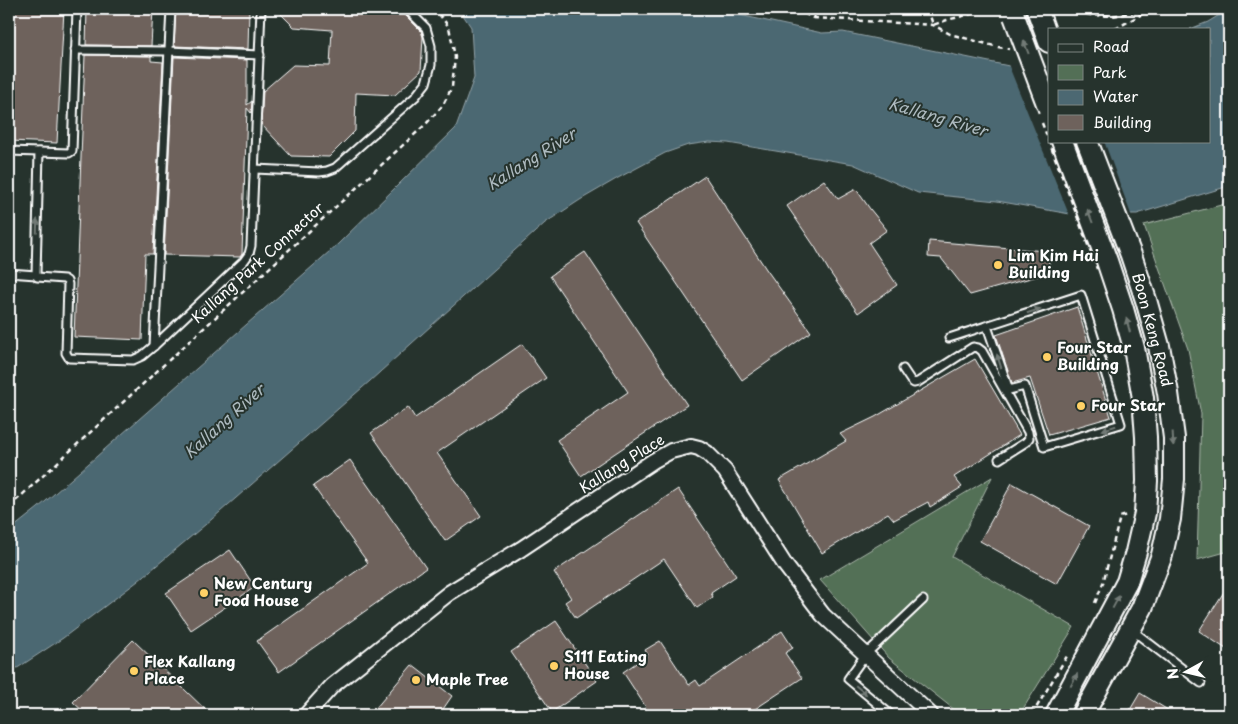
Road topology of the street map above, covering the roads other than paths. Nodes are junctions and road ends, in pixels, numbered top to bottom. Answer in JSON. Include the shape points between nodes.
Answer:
{"nodes":[{"id":1,"x":78,"y":9,"type":"edge"},
{"id":2,"x":170,"y":9,"type":"edge"},
{"id":3,"x":262,"y":9,"type":"edge"},
{"id":4,"x":407,"y":9,"type":"edge"},
{"id":5,"x":1037,"y":10,"type":"edge"},
{"id":6,"x":1013,"y":12,"type":"edge"},
{"id":7,"x":1048,"y":39,"type":"edge"},
{"id":8,"x":76,"y":50,"type":"junction"},
{"id":9,"x":168,"y":51,"type":"junction"},
{"id":10,"x":260,"y":56,"type":"junction"},
{"id":11,"x":1045,"y":115,"type":"edge"},
{"id":12,"x":1062,"y":142,"type":"edge"},
{"id":13,"x":1087,"y":142,"type":"edge"},
{"id":14,"x":9,"y":151,"type":"edge"},
{"id":15,"x":39,"y":152,"type":"junction"},
{"id":16,"x":255,"y":169,"type":"junction"},
{"id":17,"x":9,"y":273,"type":"edge"},
{"id":18,"x":36,"y":275,"type":"junction"},
{"id":19,"x":988,"y":326,"type":"junction"},
{"id":20,"x":949,"y":338,"type":"dead end"},
{"id":21,"x":154,"y":346,"type":"junction"},
{"id":22,"x":903,"y":369,"type":"dead end"},
{"id":23,"x":999,"y":459,"type":"dead end"},
{"id":24,"x":924,"y":600,"type":"dead end"},
{"id":25,"x":1130,"y":628,"type":"junction"},
{"id":26,"x":865,"y":655,"type":"junction"},
{"id":27,"x":1201,"y":683,"type":"dead end"},
{"id":28,"x":306,"y":715,"type":"edge"},
{"id":29,"x":891,"y":715,"type":"edge"},
{"id":30,"x":931,"y":715,"type":"edge"},
{"id":31,"x":1056,"y":715,"type":"edge"},
{"id":32,"x":1083,"y":715,"type":"edge"}],
"edges":[{"from":1,"to":8,"type":"lane"},
{"from":2,"to":9,"type":"lane"},
{"from":3,"to":10,"type":"lane"},
{"from":4,"to":16,"type":"lane","via":[[426,28],[432,46],[426,84],[415,97],[335,168],[319,172]]},
{"from":5,"to":7,"type":"main road"},
{"from":11,"to":6,"type":"main road","one_way":true,"bridge":true},
{"from":8,"to":9,"type":"lane"},
{"from":8,"to":15,"type":"lane","via":[[72,151]]},
{"from":9,"to":10,"type":"lane"},
{"from":9,"to":21,"type":"lane"},
{"from":10,"to":16,"type":"lane"},
{"from":31,"to":12,"type":"main road","name":"Boon Keng Road","one_way":true,"via":[[1127,582],[1145,513],[1147,481],[1143,398],[1134,348],[1123,308],[1102,265]]},
{"from":13,"to":25,"type":"main road","name":"Boon Keng Road","one_way":true,"via":[[1146,300],[1159,346],[1174,438],[1170,519],[1162,555],[1142,608]]},
{"from":14,"to":15,"type":"lane"},
{"from":18,"to":15,"type":"lane","one_way":true},
{"from":16,"to":21,"type":"lane","via":[[249,254]]},
{"from":17,"to":18,"type":"lane"},
{"from":18,"to":21,"type":"lane","via":[[37,278],[64,279],[68,284],[66,353],[69,358],[133,360]]},
{"from":19,"to":19,"type":"lane","one_way":true,"via":[[1082,296],[1121,424],[1044,448],[1025,386],[1009,390]]},
{"from":19,"to":20,"type":"lane"},
{"from":22,"to":23,"type":"lane","via":[[914,383],[973,347],[982,351],[1029,438]]},
{"from":24,"to":26,"type":"lane"},
{"from":25,"to":27,"type":"lane"},
{"from":25,"to":32,"type":"main road","name":"Boon Keng Road"},
{"from":26,"to":28,"type":"street","name":"Kallang Place","via":[[812,601],[725,471],[707,453],[691,446],[671,451],[653,461],[448,593],[332,686]]},
{"from":26,"to":29,"type":"lane","one_way":true,"via":[[848,679]]},
{"from":26,"to":30,"type":"street","name":"Kallang Place"}]}
